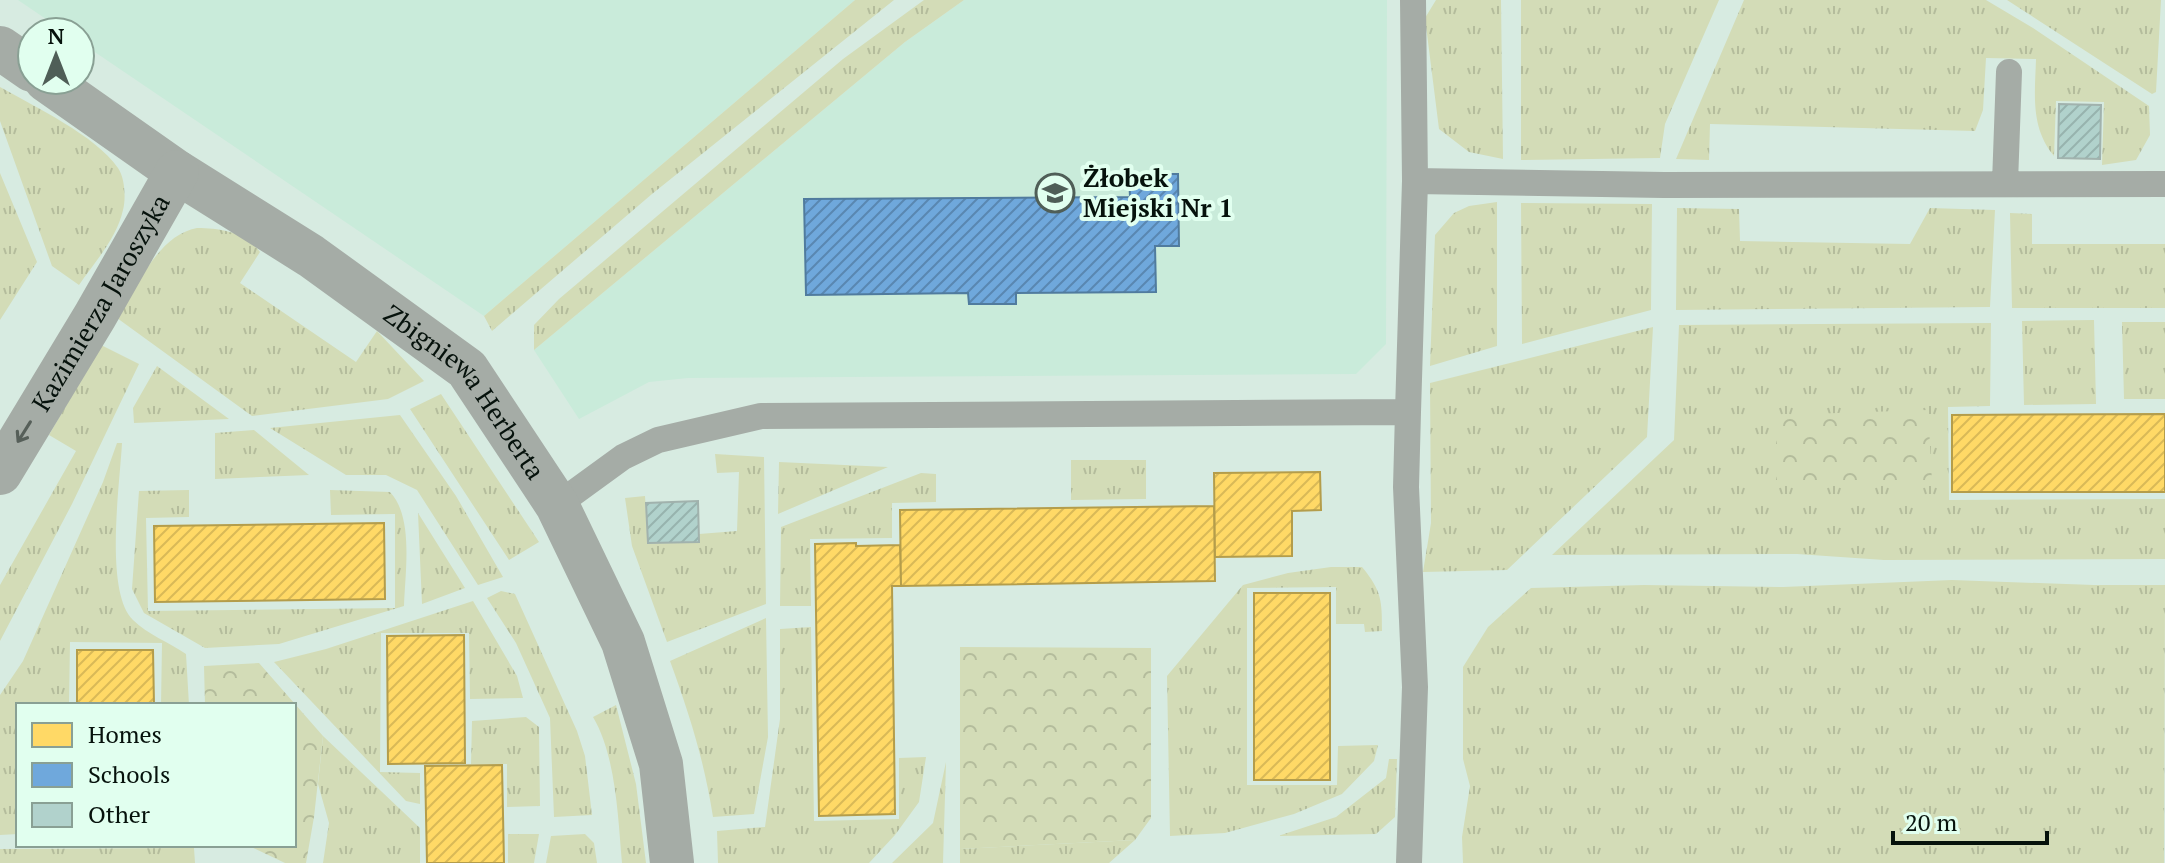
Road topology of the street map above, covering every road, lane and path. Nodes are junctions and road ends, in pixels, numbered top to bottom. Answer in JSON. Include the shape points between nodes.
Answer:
{"nodes":[{"id":1,"x":1413,"y":0,"type":"edge"},
{"id":2,"x":2009,"y":72,"type":"dead end"},
{"id":3,"x":69,"y":96,"type":"edge"},
{"id":4,"x":177,"y":172,"type":"junction"},
{"id":5,"x":1415,"y":181,"type":"junction"},
{"id":6,"x":2005,"y":183,"type":"junction"},
{"id":7,"x":2165,"y":184,"type":"edge"},
{"id":8,"x":1408,"y":412,"type":"junction"},
{"id":9,"x":0,"y":473,"type":"edge"},
{"id":10,"x":557,"y":505,"type":"junction"},
{"id":11,"x":672,"y":863,"type":"edge"},
{"id":12,"x":1409,"y":863,"type":"edge"}],
"edges":[{"from":1,"to":5,"type":"lane"},
{"from":2,"to":6,"type":"lane"},
{"from":3,"to":4,"type":"street","name":"Zbigniewa Herberta"},
{"from":4,"to":9,"type":"street","name":"Kazimierza Jaroszyka","one_way":true},
{"from":4,"to":10,"type":"street","name":"Zbigniewa Herberta","via":[[311,256],[467,369]]},
{"from":5,"to":6,"type":"lane"},
{"from":5,"to":8,"type":"lane"},
{"from":6,"to":7,"type":"lane"},
{"from":8,"to":10,"type":"lane","via":[[761,416],[658,440],[623,457]]},
{"from":8,"to":12,"type":"lane","via":[[1415,687]]},
{"from":10,"to":11,"type":"street","name":"Zbigniewa Herberta","via":[[623,642],[641,696],[661,764]]}]}
